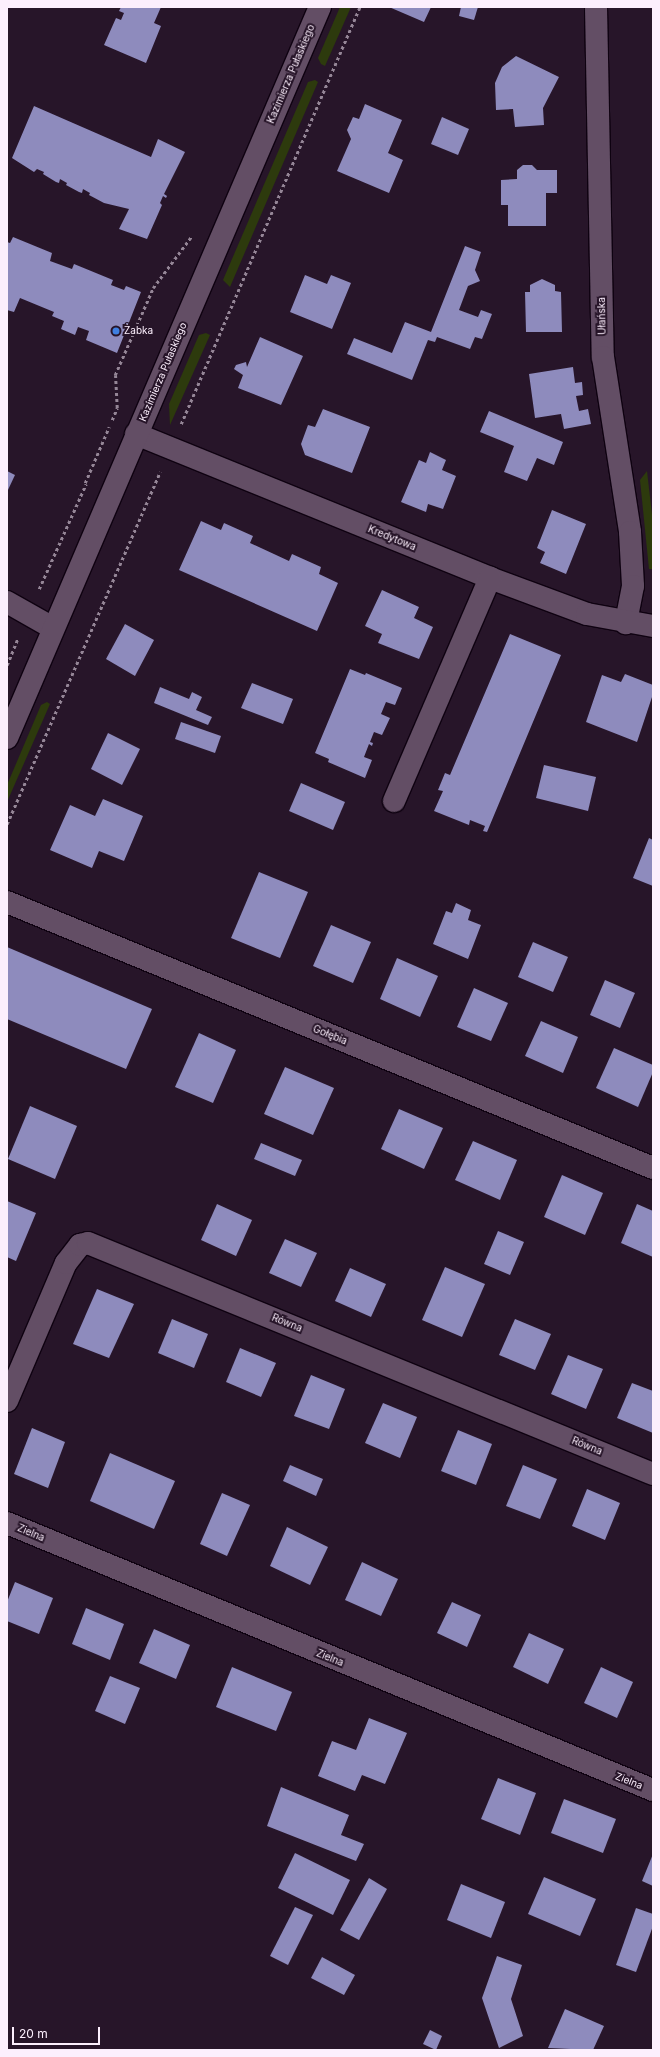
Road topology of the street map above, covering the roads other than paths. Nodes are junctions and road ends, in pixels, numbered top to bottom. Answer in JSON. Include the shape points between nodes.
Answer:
{"nodes":[{"id":1,"x":320,"y":7,"type":"edge"},
{"id":2,"x":596,"y":7,"type":"edge"},
{"id":3,"x":136,"y":434,"type":"junction"},
{"id":4,"x":490,"y":578,"type":"junction"},
{"id":5,"x":7,"y":602,"type":"edge"},
{"id":6,"x":626,"y":623,"type":"junction"},
{"id":7,"x":653,"y":626,"type":"edge"},
{"id":8,"x":53,"y":628,"type":"junction"},
{"id":9,"x":7,"y":738,"type":"edge"},
{"id":10,"x":394,"y":801,"type":"dead end"},
{"id":11,"x":7,"y":902,"type":"edge"},
{"id":12,"x":653,"y":1168,"type":"edge"},
{"id":13,"x":7,"y":1401,"type":"edge"},
{"id":14,"x":653,"y":1474,"type":"edge"},
{"id":15,"x":7,"y":1523,"type":"edge"},
{"id":16,"x":653,"y":1790,"type":"edge"}],
"edges":[{"from":1,"to":3,"type":"street","name":"Kazimierza Pułaskiego"},
{"from":2,"to":6,"type":"street","name":"Ułańska","via":[[603,357],[630,532],[633,586]]},
{"from":3,"to":4,"type":"street","name":"Kredytowa"},
{"from":3,"to":8,"type":"street","name":"Kazimierza Pułaskiego"},
{"from":4,"to":6,"type":"street","name":"Kredytowa","via":[[587,614]]},
{"from":4,"to":10,"type":"street"},
{"from":5,"to":8,"type":"street"},
{"from":6,"to":7,"type":"street","name":"Kredytowa"},
{"from":8,"to":9,"type":"street","name":"Kazimierza Pułaskiego"},
{"from":11,"to":12,"type":"street","name":"Gołębia"},
{"from":13,"to":14,"type":"street","name":"Równa","via":[[66,1263],[80,1245],[88,1243]]},
{"from":15,"to":16,"type":"street","name":"Zielna"}]}
